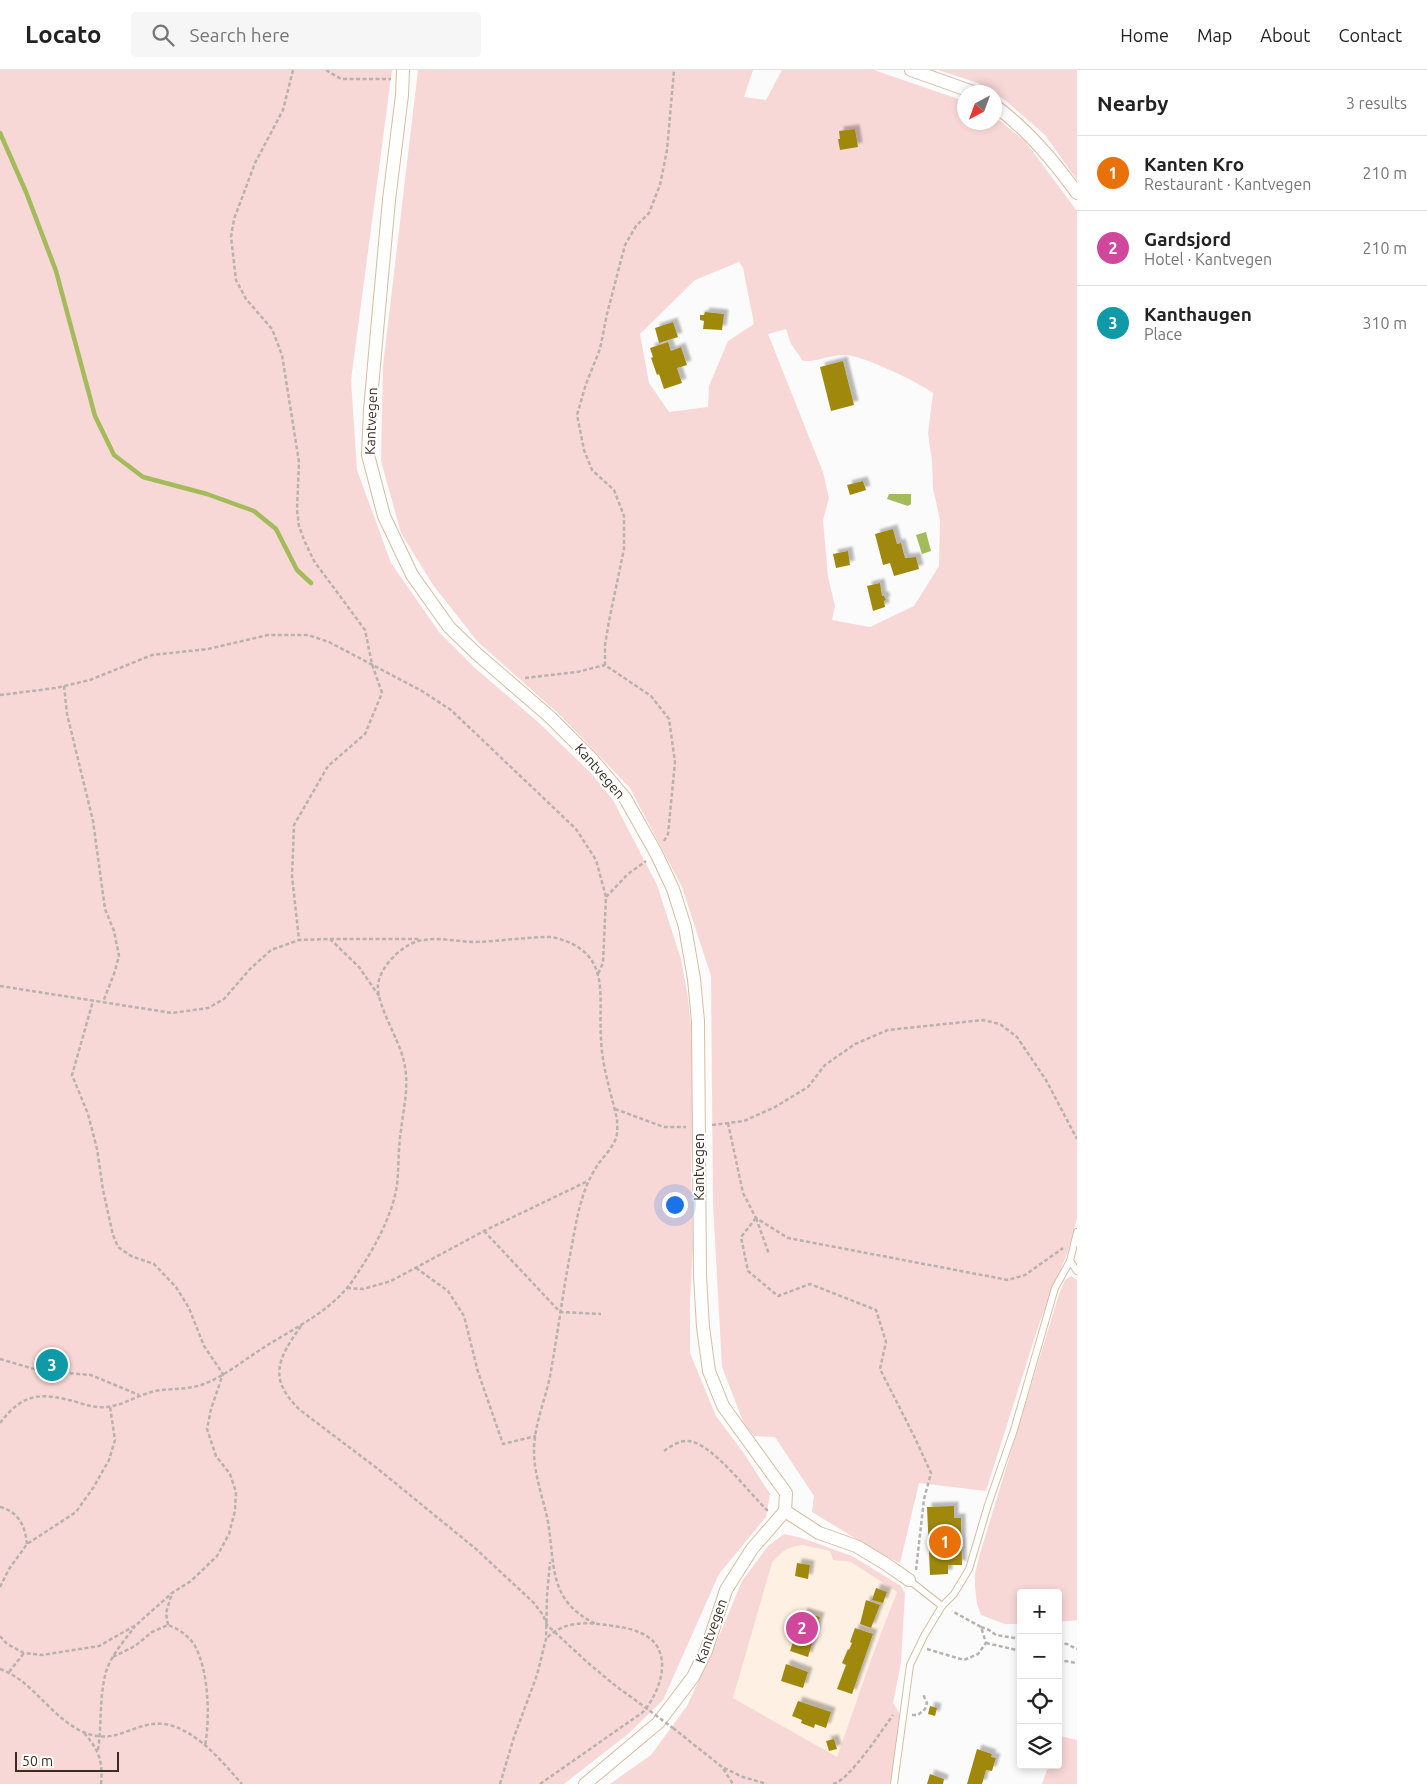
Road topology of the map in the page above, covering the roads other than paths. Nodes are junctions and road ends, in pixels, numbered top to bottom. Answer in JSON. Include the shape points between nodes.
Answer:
{"nodes":[{"id":1,"x":911,"y":70,"type":"edge"},
{"id":2,"x":403,"y":74,"type":"edge"},
{"id":3,"x":957,"y":86,"type":"edge"},
{"id":4,"x":1002,"y":112,"type":"edge"},
{"id":5,"x":1077,"y":194,"type":"edge"},
{"id":6,"x":1077,"y":1232,"type":"edge"},
{"id":7,"x":1070,"y":1261,"type":"junction"},
{"id":8,"x":1077,"y":1271,"type":"edge"},
{"id":9,"x":786,"y":1511,"type":"junction"},
{"id":10,"x":912,"y":1582,"type":"joint"},
{"id":11,"x":942,"y":1606,"type":"junction"},
{"id":12,"x":585,"y":1784,"type":"edge"},
{"id":13,"x":894,"y":1784,"type":"edge"}],
"edges":[{"from":1,"to":3,"type":"street"},
{"from":2,"to":9,"type":"street","name":"Kantvegen","via":[[368,455],[384,516],[412,575],[449,627],[592,758],[624,798],[673,889],[685,927],[698,1021],[700,1276],[709,1371],[723,1406],[786,1493]]},
{"from":4,"to":5,"type":"street","via":[[1056,164]]},
{"from":6,"to":7,"type":"lane"},
{"from":7,"to":8,"type":"lane"},
{"from":7,"to":11,"type":"lane","via":[[1055,1288],[970,1568],[954,1594]]},
{"from":9,"to":10,"type":"street","via":[[819,1533],[856,1546]]},
{"from":9,"to":12,"type":"street","name":"Kantvegen","via":[[752,1549],[726,1590],[706,1651],[693,1677],[658,1723]]},
{"from":10,"to":11,"type":"lane"},
{"from":11,"to":13,"type":"lane","via":[[910,1665]]}]}
